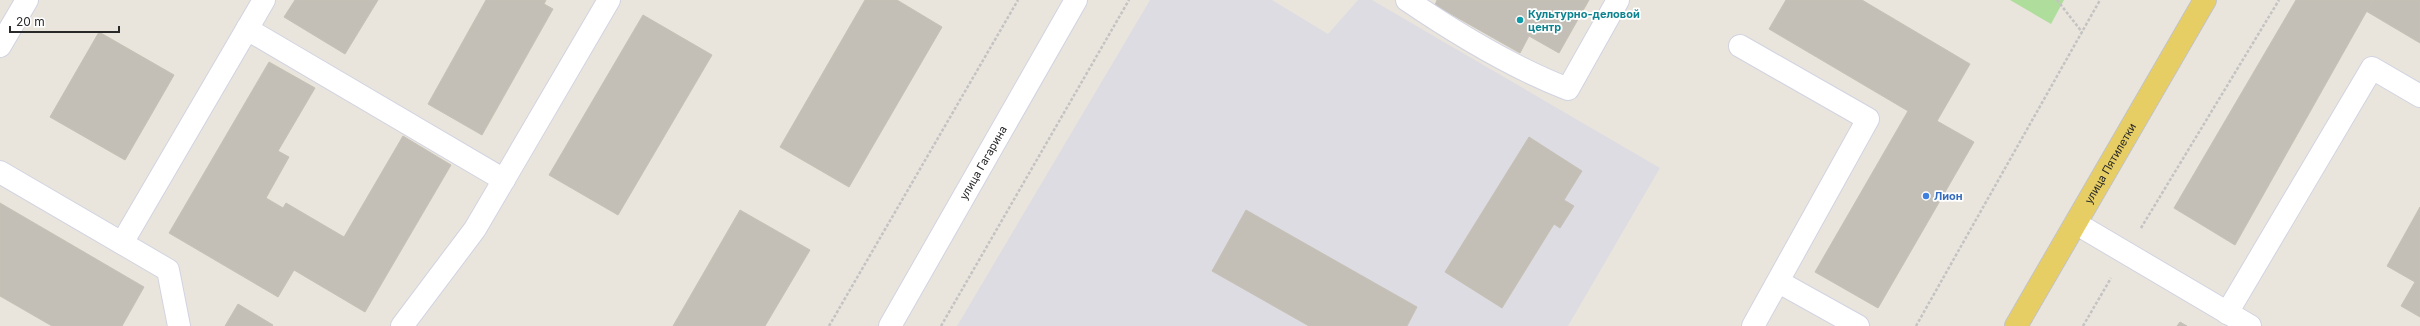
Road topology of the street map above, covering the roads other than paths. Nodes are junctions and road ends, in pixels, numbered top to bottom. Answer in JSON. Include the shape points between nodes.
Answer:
{"nodes":[{"id":1,"x":27,"y":0,"type":"edge"},
{"id":2,"x":264,"y":0,"type":"edge"},
{"id":3,"x":609,"y":0,"type":"edge"},
{"id":4,"x":1076,"y":0,"type":"edge"},
{"id":5,"x":1407,"y":0,"type":"edge"},
{"id":6,"x":1618,"y":0,"type":"edge"},
{"id":7,"x":2205,"y":0,"type":"edge"},
{"id":8,"x":247,"y":29,"type":"junction"},
{"id":9,"x":0,"y":46,"type":"edge"},
{"id":10,"x":1740,"y":46,"type":"dead end"},
{"id":11,"x":2420,"y":96,"type":"edge"},
{"id":12,"x":0,"y":172,"type":"edge"},
{"id":13,"x":504,"y":180,"type":"junction"},
{"id":14,"x":2076,"y":224,"type":"junction"},
{"id":15,"x":122,"y":243,"type":"junction"},
{"id":16,"x":1779,"y":282,"type":"junction"},
{"id":17,"x":2227,"y":313,"type":"junction"},
{"id":18,"x":179,"y":326,"type":"edge"},
{"id":19,"x":402,"y":326,"type":"edge"},
{"id":20,"x":890,"y":326,"type":"edge"},
{"id":21,"x":1753,"y":326,"type":"edge"},
{"id":22,"x":1858,"y":326,"type":"edge"},
{"id":23,"x":2016,"y":326,"type":"edge"},
{"id":24,"x":2250,"y":326,"type":"edge"}],
"edges":[{"from":1,"to":9,"type":"street"},
{"from":2,"to":8,"type":"street"},
{"from":3,"to":13,"type":"street"},
{"from":4,"to":20,"type":"street","name":"улица Гагарина"},
{"from":5,"to":6,"type":"street","via":[[1532,75],[1568,89]]},
{"from":7,"to":14,"type":"main road","name":"улица Пятилетки"},
{"from":8,"to":13,"type":"street"},
{"from":8,"to":15,"type":"street"},
{"from":10,"to":16,"type":"street","via":[[1868,119]]},
{"from":11,"to":17,"type":"street","via":[[2372,68]]},
{"from":12,"to":15,"type":"street"},
{"from":13,"to":19,"type":"street","via":[[475,229]]},
{"from":14,"to":17,"type":"street"},
{"from":14,"to":23,"type":"main road","name":"улица Пятилетки"},
{"from":15,"to":18,"type":"street","via":[[168,270]]},
{"from":16,"to":21,"type":"street"},
{"from":16,"to":22,"type":"street"},
{"from":17,"to":24,"type":"street"}]}
